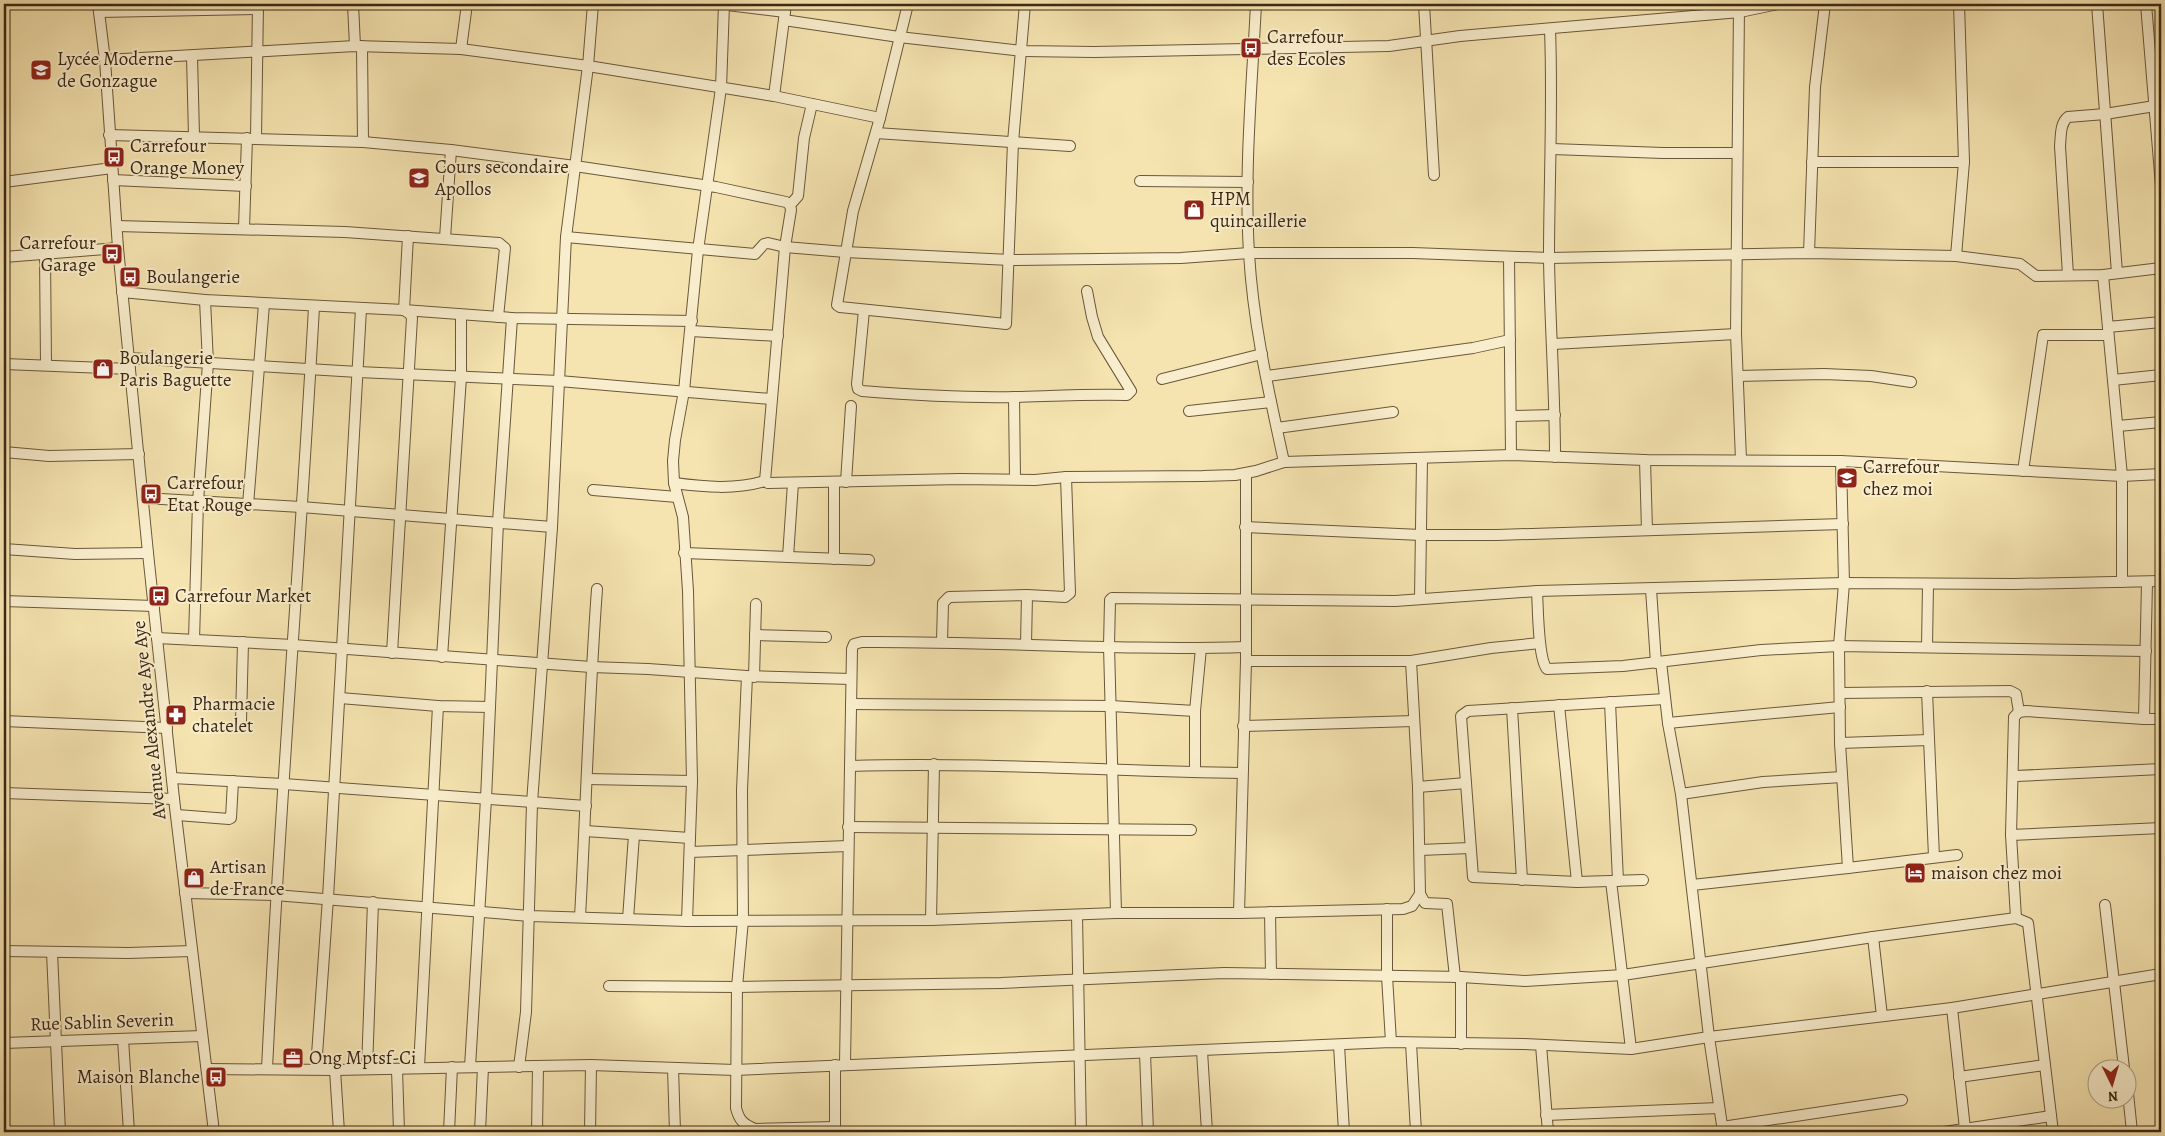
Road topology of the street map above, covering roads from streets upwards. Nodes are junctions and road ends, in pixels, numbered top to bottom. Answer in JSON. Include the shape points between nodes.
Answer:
{"nodes":[{"id":1,"x":353,"y":4,"type":"edge"},
{"id":2,"x":467,"y":4,"type":"edge"},
{"id":3,"x":593,"y":4,"type":"edge"},
{"id":4,"x":718,"y":4,"type":"edge"},
{"id":5,"x":724,"y":4,"type":"edge"},
{"id":6,"x":908,"y":4,"type":"edge"},
{"id":7,"x":1025,"y":4,"type":"edge"},
{"id":8,"x":1256,"y":4,"type":"edge"},
{"id":9,"x":1424,"y":4,"type":"edge"},
{"id":10,"x":1778,"y":4,"type":"edge"},
{"id":11,"x":1825,"y":4,"type":"edge"},
{"id":12,"x":1959,"y":4,"type":"edge"},
{"id":13,"x":2097,"y":4,"type":"edge"},
{"id":14,"x":2146,"y":4,"type":"edge"},
{"id":15,"x":258,"y":6,"type":"edge"},
{"id":16,"x":98,"y":8,"type":"edge"},
{"id":17,"x":1739,"y":8,"type":"edge"},
{"id":18,"x":785,"y":12,"type":"edge"},
{"id":19,"x":1550,"y":30,"type":"junction"},
{"id":20,"x":899,"y":37,"type":"junction"},
{"id":21,"x":1426,"y":41,"type":"junction"},
{"id":22,"x":358,"y":46,"type":"junction"},
{"id":23,"x":461,"y":49,"type":"junction"},
{"id":24,"x":1253,"y":49,"type":"junction"},
{"id":25,"x":1022,"y":51,"type":"junction"},
{"id":26,"x":258,"y":52,"type":"junction"},
{"id":27,"x":192,"y":56,"type":"junction"},
{"id":28,"x":105,"y":60,"type":"junction"},
{"id":29,"x":588,"y":66,"type":"junction"},
{"id":30,"x":721,"y":88,"type":"junction"},
{"id":31,"x":774,"y":96,"type":"junction"},
{"id":32,"x":812,"y":104,"type":"junction"},
{"id":33,"x":2157,"y":105,"type":"edge"},
{"id":34,"x":2105,"y":114,"type":"junction"},
{"id":35,"x":880,"y":118,"type":"junction"},
{"id":36,"x":876,"y":133,"type":"junction"},
{"id":37,"x":109,"y":135,"type":"junction"},
{"id":38,"x":194,"y":136,"type":"junction"},
{"id":39,"x":252,"y":138,"type":"junction"},
{"id":40,"x":363,"y":142,"type":"junction"},
{"id":41,"x":1013,"y":142,"type":"junction"},
{"id":42,"x":1070,"y":146,"type":"dead end"},
{"id":43,"x":1552,"y":149,"type":"junction"},
{"id":44,"x":451,"y":150,"type":"junction"},
{"id":45,"x":1736,"y":153,"type":"junction"},
{"id":46,"x":1812,"y":162,"type":"junction"},
{"id":47,"x":1964,"y":162,"type":"junction"},
{"id":48,"x":575,"y":166,"type":"junction"},
{"id":49,"x":112,"y":168,"type":"junction"},
{"id":50,"x":1434,"y":175,"type":"dead end"},
{"id":51,"x":113,"y":180,"type":"junction"},
{"id":52,"x":1140,"y":181,"type":"dead end"},
{"id":53,"x":4,"y":182,"type":"edge"},
{"id":54,"x":1248,"y":182,"type":"junction"},
{"id":55,"x":246,"y":186,"type":"junction"},
{"id":56,"x":707,"y":186,"type":"junction"},
{"id":57,"x":2161,"y":186,"type":"edge"},
{"id":58,"x":790,"y":205,"type":"junction"},
{"id":59,"x":117,"y":226,"type":"junction"},
{"id":60,"x":244,"y":228,"type":"junction"},
{"id":61,"x":408,"y":236,"type":"junction"},
{"id":62,"x":566,"y":237,"type":"junction"},
{"id":63,"x":445,"y":238,"type":"junction"},
{"id":64,"x":785,"y":247,"type":"junction"},
{"id":65,"x":118,"y":248,"type":"junction"},
{"id":66,"x":698,"y":250,"type":"junction"},
{"id":67,"x":845,"y":252,"type":"junction"},
{"id":68,"x":1249,"y":253,"type":"junction"},
{"id":69,"x":1809,"y":253,"type":"junction"},
{"id":70,"x":45,"y":254,"type":"junction"},
{"id":71,"x":1736,"y":256,"type":"junction"},
{"id":72,"x":1956,"y":256,"type":"junction"},
{"id":73,"x":4,"y":257,"type":"edge"},
{"id":74,"x":1509,"y":257,"type":"junction"},
{"id":75,"x":1549,"y":258,"type":"junction"},
{"id":76,"x":1010,"y":260,"type":"junction"},
{"id":77,"x":2161,"y":268,"type":"edge"},
{"id":78,"x":2117,"y":273,"type":"junction"},
{"id":79,"x":2103,"y":274,"type":"junction"},
{"id":80,"x":2068,"y":275,"type":"junction"},
{"id":81,"x":1087,"y":291,"type":"dead end"},
{"id":82,"x":122,"y":292,"type":"junction"},
{"id":83,"x":205,"y":300,"type":"junction"},
{"id":84,"x":264,"y":304,"type":"junction"},
{"id":85,"x":314,"y":307,"type":"junction"},
{"id":86,"x":361,"y":309,"type":"junction"},
{"id":87,"x":404,"y":310,"type":"junction"},
{"id":88,"x":864,"y":310,"type":"junction"},
{"id":89,"x":461,"y":315,"type":"junction"},
{"id":90,"x":498,"y":317,"type":"junction"},
{"id":91,"x":512,"y":318,"type":"junction"},
{"id":92,"x":563,"y":318,"type":"junction"},
{"id":93,"x":2161,"y":322,"type":"edge"},
{"id":94,"x":691,"y":326,"type":"junction"},
{"id":95,"x":2108,"y":331,"type":"junction"},
{"id":96,"x":1736,"y":334,"type":"junction"},
{"id":97,"x":778,"y":336,"type":"junction"},
{"id":98,"x":1510,"y":340,"type":"junction"},
{"id":99,"x":1553,"y":344,"type":"junction"},
{"id":100,"x":1262,"y":354,"type":"junction"},
{"id":101,"x":129,"y":363,"type":"junction"},
{"id":102,"x":208,"y":363,"type":"junction"},
{"id":103,"x":4,"y":364,"type":"edge"},
{"id":104,"x":46,"y":365,"type":"junction"},
{"id":105,"x":260,"y":366,"type":"junction"},
{"id":106,"x":311,"y":370,"type":"junction"},
{"id":107,"x":358,"y":372,"type":"junction"},
{"id":108,"x":409,"y":375,"type":"junction"},
{"id":109,"x":2161,"y":375,"type":"edge"},
{"id":110,"x":1266,"y":376,"type":"junction"},
{"id":111,"x":1738,"y":376,"type":"junction"},
{"id":112,"x":461,"y":378,"type":"junction"},
{"id":113,"x":1162,"y":379,"type":"dead end"},
{"id":114,"x":508,"y":380,"type":"junction"},
{"id":115,"x":2113,"y":380,"type":"junction"},
{"id":116,"x":558,"y":381,"type":"junction"},
{"id":117,"x":1911,"y":382,"type":"dead end"},
{"id":118,"x":684,"y":391,"type":"junction"},
{"id":119,"x":1014,"y":397,"type":"junction"},
{"id":120,"x":771,"y":399,"type":"junction"},
{"id":121,"x":1271,"y":402,"type":"junction"},
{"id":122,"x":851,"y":406,"type":"dead end"},
{"id":123,"x":1189,"y":411,"type":"dead end"},
{"id":124,"x":1393,"y":412,"type":"dead end"},
{"id":125,"x":1555,"y":415,"type":"junction"},
{"id":126,"x":1511,"y":416,"type":"junction"},
{"id":127,"x":2161,"y":422,"type":"edge"},
{"id":128,"x":2118,"y":426,"type":"junction"},
{"id":129,"x":1277,"y":428,"type":"junction"},
{"id":130,"x":4,"y":452,"type":"edge"},
{"id":131,"x":139,"y":454,"type":"junction"},
{"id":132,"x":1511,"y":455,"type":"junction"},
{"id":133,"x":1555,"y":457,"type":"junction"},
{"id":134,"x":1422,"y":458,"type":"junction"},
{"id":135,"x":1645,"y":460,"type":"junction"},
{"id":136,"x":1741,"y":460,"type":"junction"},
{"id":137,"x":1842,"y":461,"type":"junction"},
{"id":138,"x":1284,"y":462,"type":"junction"},
{"id":139,"x":2023,"y":471,"type":"junction"},
{"id":140,"x":1246,"y":473,"type":"junction"},
{"id":141,"x":2161,"y":474,"type":"edge"},
{"id":142,"x":2122,"y":476,"type":"junction"},
{"id":143,"x":1066,"y":477,"type":"junction"},
{"id":144,"x":1014,"y":479,"type":"junction"},
{"id":145,"x":765,"y":482,"type":"junction"},
{"id":146,"x":834,"y":482,"type":"junction"},
{"id":147,"x":846,"y":482,"type":"junction"},
{"id":148,"x":674,"y":483,"type":"junction"},
{"id":149,"x":793,"y":483,"type":"junction"},
{"id":150,"x":592,"y":490,"type":"dead end"},
{"id":151,"x":678,"y":497,"type":"junction"},
{"id":152,"x":144,"y":498,"type":"junction"},
{"id":153,"x":198,"y":502,"type":"junction"},
{"id":154,"x":248,"y":505,"type":"junction"},
{"id":155,"x":301,"y":508,"type":"junction"},
{"id":156,"x":351,"y":511,"type":"junction"},
{"id":157,"x":401,"y":515,"type":"junction"},
{"id":158,"x":450,"y":518,"type":"junction"},
{"id":159,"x":498,"y":522,"type":"junction"},
{"id":160,"x":1843,"y":524,"type":"junction"},
{"id":161,"x":552,"y":527,"type":"junction"},
{"id":162,"x":1245,"y":527,"type":"junction"},
{"id":163,"x":1647,"y":530,"type":"junction"},
{"id":164,"x":1421,"y":535,"type":"junction"},
{"id":165,"x":4,"y":550,"type":"edge"},
{"id":166,"x":684,"y":553,"type":"junction"},
{"id":167,"x":148,"y":554,"type":"junction"},
{"id":168,"x":788,"y":557,"type":"junction"},
{"id":169,"x":834,"y":559,"type":"junction"},
{"id":170,"x":869,"y":560,"type":"dead end"},
{"id":171,"x":2161,"y":581,"type":"edge"},
{"id":172,"x":2122,"y":582,"type":"junction"},
{"id":173,"x":2147,"y":582,"type":"junction"},
{"id":174,"x":1844,"y":583,"type":"junction"},
{"id":175,"x":1928,"y":585,"type":"junction"},
{"id":176,"x":597,"y":589,"type":"dead end"},
{"id":177,"x":1651,"y":589,"type":"junction"},
{"id":178,"x":1537,"y":591,"type":"junction"},
{"id":179,"x":1027,"y":595,"type":"junction"},
{"id":180,"x":1420,"y":599,"type":"junction"},
{"id":181,"x":4,"y":601,"type":"edge"},
{"id":182,"x":1245,"y":601,"type":"junction"},
{"id":183,"x":756,"y":604,"type":"dead end"},
{"id":184,"x":154,"y":606,"type":"junction"},
{"id":185,"x":755,"y":635,"type":"junction"},
{"id":186,"x":826,"y":637,"type":"dead end"},
{"id":187,"x":157,"y":638,"type":"junction"},
{"id":188,"x":194,"y":640,"type":"junction"},
{"id":189,"x":942,"y":641,"type":"junction"},
{"id":190,"x":243,"y":642,"type":"junction"},
{"id":191,"x":1540,"y":643,"type":"junction"},
{"id":192,"x":1026,"y":644,"type":"junction"},
{"id":193,"x":292,"y":645,"type":"junction"},
{"id":194,"x":1109,"y":646,"type":"junction"},
{"id":195,"x":1839,"y":646,"type":"junction"},
{"id":196,"x":1245,"y":647,"type":"junction"},
{"id":197,"x":1927,"y":647,"type":"junction"},
{"id":198,"x":1201,"y":648,"type":"junction"},
{"id":199,"x":343,"y":649,"type":"junction"},
{"id":200,"x":2146,"y":651,"type":"junction"},
{"id":201,"x":392,"y":653,"type":"junction"},
{"id":202,"x":442,"y":657,"type":"junction"},
{"id":203,"x":492,"y":661,"type":"junction"},
{"id":204,"x":1246,"y":661,"type":"junction"},
{"id":205,"x":1411,"y":661,"type":"junction"},
{"id":206,"x":1658,"y":662,"type":"junction"},
{"id":207,"x":542,"y":663,"type":"junction"},
{"id":208,"x":591,"y":667,"type":"junction"},
{"id":209,"x":690,"y":672,"type":"junction"},
{"id":210,"x":751,"y":676,"type":"junction"},
{"id":211,"x":851,"y":679,"type":"junction"},
{"id":212,"x":1927,"y":691,"type":"junction"},
{"id":213,"x":1840,"y":693,"type":"junction"},
{"id":214,"x":340,"y":698,"type":"junction"},
{"id":215,"x":1665,"y":699,"type":"junction"},
{"id":216,"x":1610,"y":702,"type":"junction"},
{"id":217,"x":852,"y":704,"type":"junction"},
{"id":218,"x":1559,"y":705,"type":"junction"},
{"id":219,"x":438,"y":706,"type":"junction"},
{"id":220,"x":1110,"y":706,"type":"junction"},
{"id":221,"x":490,"y":707,"type":"junction"},
{"id":222,"x":1840,"y":707,"type":"junction"},
{"id":223,"x":1512,"y":708,"type":"junction"},
{"id":224,"x":1195,"y":711,"type":"junction"},
{"id":225,"x":2019,"y":712,"type":"junction"},
{"id":226,"x":2144,"y":719,"type":"junction"},
{"id":227,"x":2161,"y":719,"type":"edge"},
{"id":228,"x":4,"y":721,"type":"edge"},
{"id":229,"x":1414,"y":721,"type":"junction"},
{"id":230,"x":241,"y":722,"type":"dead end"},
{"id":231,"x":1668,"y":723,"type":"junction"},
{"id":232,"x":1243,"y":726,"type":"junction"},
{"id":233,"x":167,"y":728,"type":"junction"},
{"id":234,"x":1929,"y":740,"type":"junction"},
{"id":235,"x":1840,"y":743,"type":"junction"},
{"id":236,"x":934,"y":764,"type":"junction"},
{"id":237,"x":850,"y":766,"type":"junction"},
{"id":238,"x":2161,"y":769,"type":"edge"},
{"id":239,"x":1113,"y":771,"type":"junction"},
{"id":240,"x":1195,"y":772,"type":"junction"},
{"id":241,"x":1241,"y":772,"type":"junction"},
{"id":242,"x":2013,"y":774,"type":"junction"},
{"id":243,"x":1842,"y":777,"type":"junction"},
{"id":244,"x":172,"y":778,"type":"junction"},
{"id":245,"x":587,"y":779,"type":"junction"},
{"id":246,"x":233,"y":781,"type":"junction"},
{"id":247,"x":692,"y":781,"type":"junction"},
{"id":248,"x":1466,"y":783,"type":"junction"},
{"id":249,"x":284,"y":784,"type":"junction"},
{"id":250,"x":334,"y":787,"type":"junction"},
{"id":251,"x":1418,"y":787,"type":"junction"},
{"id":252,"x":4,"y":794,"type":"edge"},
{"id":253,"x":1681,"y":794,"type":"junction"},
{"id":254,"x":434,"y":795,"type":"junction"},
{"id":255,"x":174,"y":799,"type":"junction"},
{"id":256,"x":486,"y":799,"type":"junction"},
{"id":257,"x":532,"y":803,"type":"junction"},
{"id":258,"x":586,"y":806,"type":"junction"},
{"id":259,"x":177,"y":815,"type":"junction"},
{"id":260,"x":848,"y":827,"type":"junction"},
{"id":261,"x":933,"y":828,"type":"junction"},
{"id":262,"x":1114,"y":828,"type":"junction"},
{"id":263,"x":2161,"y":828,"type":"edge"},
{"id":264,"x":1191,"y":830,"type":"dead end"},
{"id":265,"x":585,"y":831,"type":"junction"},
{"id":266,"x":634,"y":835,"type":"junction"},
{"id":267,"x":2011,"y":835,"type":"junction"},
{"id":268,"x":690,"y":838,"type":"junction"},
{"id":269,"x":848,"y":846,"type":"junction"},
{"id":270,"x":1470,"y":848,"type":"junction"},
{"id":271,"x":1420,"y":850,"type":"junction"},
{"id":272,"x":742,"y":851,"type":"junction"},
{"id":273,"x":690,"y":852,"type":"junction"},
{"id":274,"x":1956,"y":855,"type":"dead end"},
{"id":275,"x":1934,"y":857,"type":"junction"},
{"id":276,"x":1848,"y":868,"type":"junction"},
{"id":277,"x":1522,"y":880,"type":"junction"},
{"id":278,"x":1643,"y":880,"type":"dead end"},
{"id":279,"x":1615,"y":881,"type":"junction"},
{"id":280,"x":1577,"y":882,"type":"junction"},
{"id":281,"x":1692,"y":884,"type":"junction"},
{"id":282,"x":185,"y":893,"type":"junction"},
{"id":283,"x":1420,"y":894,"type":"junction"},
{"id":284,"x":275,"y":895,"type":"junction"},
{"id":285,"x":328,"y":898,"type":"junction"},
{"id":286,"x":373,"y":902,"type":"junction"},
{"id":287,"x":2105,"y":905,"type":"dead end"},
{"id":288,"x":426,"y":907,"type":"junction"},
{"id":289,"x":1386,"y":910,"type":"junction"},
{"id":290,"x":478,"y":912,"type":"junction"},
{"id":291,"x":1270,"y":912,"type":"junction"},
{"id":292,"x":1116,"y":913,"type":"junction"},
{"id":293,"x":1239,"y":913,"type":"junction"},
{"id":294,"x":1077,"y":915,"type":"junction"},
{"id":295,"x":530,"y":916,"type":"junction"},
{"id":296,"x":580,"y":917,"type":"junction"},
{"id":297,"x":2016,"y":918,"type":"junction"},
{"id":298,"x":628,"y":919,"type":"junction"},
{"id":299,"x":687,"y":920,"type":"junction"},
{"id":300,"x":743,"y":920,"type":"junction"},
{"id":301,"x":847,"y":920,"type":"junction"},
{"id":302,"x":931,"y":920,"type":"junction"},
{"id":303,"x":1873,"y":937,"type":"junction"},
{"id":304,"x":4,"y":951,"type":"edge"},
{"id":305,"x":192,"y":951,"type":"junction"},
{"id":306,"x":52,"y":952,"type":"junction"},
{"id":307,"x":1702,"y":963,"type":"junction"},
{"id":308,"x":1271,"y":974,"type":"junction"},
{"id":309,"x":2161,"y":974,"type":"edge"},
{"id":310,"x":1623,"y":975,"type":"junction"},
{"id":311,"x":1387,"y":976,"type":"junction"},
{"id":312,"x":1458,"y":977,"type":"junction"},
{"id":313,"x":1077,"y":978,"type":"junction"},
{"id":314,"x":2113,"y":982,"type":"junction"},
{"id":315,"x":609,"y":986,"type":"dead end"},
{"id":316,"x":846,"y":986,"type":"junction"},
{"id":317,"x":737,"y":987,"type":"junction"},
{"id":318,"x":2036,"y":995,"type":"junction"},
{"id":319,"x":1952,"y":1008,"type":"junction"},
{"id":320,"x":1882,"y":1016,"type":"junction"},
{"id":321,"x":202,"y":1036,"type":"junction"},
{"id":322,"x":1709,"y":1037,"type":"junction"},
{"id":323,"x":123,"y":1039,"type":"junction"},
{"id":324,"x":54,"y":1041,"type":"junction"},
{"id":325,"x":1391,"y":1042,"type":"junction"},
{"id":326,"x":4,"y":1043,"type":"edge"},
{"id":327,"x":1411,"y":1043,"type":"junction"},
{"id":328,"x":1462,"y":1044,"type":"junction"},
{"id":329,"x":1339,"y":1045,"type":"junction"},
{"id":330,"x":1541,"y":1045,"type":"junction"},
{"id":331,"x":1631,"y":1049,"type":"junction"},
{"id":332,"x":1202,"y":1051,"type":"junction"},
{"id":333,"x":1145,"y":1053,"type":"junction"},
{"id":334,"x":1080,"y":1055,"type":"junction"},
{"id":335,"x":2123,"y":1058,"type":"edge"},
{"id":336,"x":592,"y":1065,"type":"junction"},
{"id":337,"x":840,"y":1065,"type":"junction"},
{"id":338,"x":2045,"y":1065,"type":"junction"},
{"id":339,"x":519,"y":1066,"type":"junction"},
{"id":340,"x":538,"y":1066,"type":"junction"},
{"id":341,"x":419,"y":1067,"type":"junction"},
{"id":342,"x":452,"y":1067,"type":"junction"},
{"id":343,"x":470,"y":1067,"type":"junction"},
{"id":344,"x":483,"y":1067,"type":"junction"},
{"id":345,"x":673,"y":1068,"type":"junction"},
{"id":346,"x":207,"y":1069,"type":"junction"},
{"id":347,"x":267,"y":1069,"type":"junction"},
{"id":348,"x":316,"y":1069,"type":"junction"},
{"id":349,"x":367,"y":1069,"type":"junction"},
{"id":350,"x":397,"y":1069,"type":"junction"},
{"id":351,"x":335,"y":1070,"type":"junction"},
{"id":352,"x":735,"y":1070,"type":"junction"},
{"id":353,"x":1959,"y":1077,"type":"junction"},
{"id":354,"x":1902,"y":1100,"type":"dead end"},
{"id":355,"x":1719,"y":1108,"type":"junction"},
{"id":356,"x":2130,"y":1108,"type":"edge"},
{"id":357,"x":1546,"y":1115,"type":"junction"},
{"id":358,"x":2051,"y":1116,"type":"junction"},
{"id":359,"x":1965,"y":1129,"type":"junction"},
{"id":360,"x":835,"y":1130,"type":"edge"},
{"id":361,"x":1722,"y":1130,"type":"edge"},
{"id":362,"x":60,"y":1132,"type":"edge"},
{"id":363,"x":129,"y":1132,"type":"edge"},
{"id":364,"x":214,"y":1132,"type":"edge"},
{"id":365,"x":339,"y":1132,"type":"edge"},
{"id":366,"x":399,"y":1132,"type":"edge"},
{"id":367,"x":449,"y":1132,"type":"edge"},
{"id":368,"x":480,"y":1132,"type":"edge"},
{"id":369,"x":537,"y":1132,"type":"edge"},
{"id":370,"x":590,"y":1132,"type":"edge"},
{"id":371,"x":675,"y":1132,"type":"edge"},
{"id":372,"x":1081,"y":1132,"type":"edge"},
{"id":373,"x":1148,"y":1132,"type":"edge"},
{"id":374,"x":1206,"y":1132,"type":"edge"},
{"id":375,"x":1344,"y":1132,"type":"edge"},
{"id":376,"x":1416,"y":1132,"type":"edge"},
{"id":377,"x":1548,"y":1132,"type":"edge"},
{"id":378,"x":1944,"y":1132,"type":"edge"},
{"id":379,"x":2052,"y":1132,"type":"edge"},
{"id":380,"x":2132,"y":1132,"type":"edge"}],
"edges":[{"from":1,"to":22,"type":"street"},
{"from":2,"to":23,"type":"street"},
{"from":3,"to":29,"type":"street"},
{"from":4,"to":5,"type":"street"},
{"from":5,"to":18,"type":"street"},
{"from":5,"to":30,"type":"street"},
{"from":6,"to":20,"type":"street"},
{"from":7,"to":25,"type":"street"},
{"from":8,"to":24,"type":"street"},
{"from":9,"to":21,"type":"street"},
{"from":10,"to":17,"type":"street"},
{"from":11,"to":46,"type":"street","via":[[1815,87]]},
{"from":12,"to":47,"type":"street"},
{"from":13,"to":34,"type":"street"},
{"from":14,"to":33,"type":"street"},
{"from":15,"to":16,"type":"street"},
{"from":15,"to":26,"type":"street"},
{"from":16,"to":28,"type":"street","name":"Avenue Alexandre Aye Aye"},
{"from":17,"to":19,"type":"street"},
{"from":17,"to":45,"type":"street"},
{"from":18,"to":20,"type":"street"},
{"from":18,"to":31,"type":"street"},
{"from":19,"to":21,"type":"street"},
{"from":19,"to":43,"type":"street"},
{"from":20,"to":25,"type":"street"},
{"from":20,"to":35,"type":"street"},
{"from":21,"to":24,"type":"street","via":[[1389,46]]},
{"from":21,"to":50,"type":"street"},
{"from":22,"to":23,"type":"street"},
{"from":22,"to":26,"type":"street"},
{"from":22,"to":40,"type":"street"},
{"from":23,"to":29,"type":"street"},
{"from":24,"to":25,"type":"street"},
{"from":24,"to":54,"type":"street"},
{"from":25,"to":41,"type":"street"},
{"from":26,"to":27,"type":"street"},
{"from":26,"to":39,"type":"street"},
{"from":27,"to":28,"type":"street"},
{"from":27,"to":38,"type":"street"},
{"from":28,"to":37,"type":"street","name":"Avenue Alexandre Aye Aye"},
{"from":29,"to":30,"type":"street"},
{"from":29,"to":48,"type":"street"},
{"from":30,"to":31,"type":"street"},
{"from":30,"to":56,"type":"street"},
{"from":31,"to":32,"type":"street"},
{"from":32,"to":35,"type":"street"},
{"from":32,"to":58,"type":"street","via":[[804,138],[798,196]]},
{"from":33,"to":34,"type":"street"},
{"from":33,"to":57,"type":"street"},
{"from":34,"to":78,"type":"street"},
{"from":34,"to":80,"type":"street","via":[[2068,117],[2062,124],[2061,174]]},
{"from":35,"to":36,"type":"street"},
{"from":36,"to":41,"type":"street"},
{"from":36,"to":67,"type":"street","via":[[853,211]]},
{"from":37,"to":38,"type":"street"},
{"from":37,"to":49,"type":"street","name":"Avenue Alexandre Aye Aye"},
{"from":38,"to":39,"type":"street"},
{"from":39,"to":40,"type":"street"},
{"from":39,"to":55,"type":"street"},
{"from":40,"to":44,"type":"street"},
{"from":41,"to":42,"type":"street"},
{"from":41,"to":76,"type":"street"},
{"from":43,"to":45,"type":"street","via":[[1663,154]]},
{"from":43,"to":75,"type":"street"},
{"from":44,"to":48,"type":"street"},
{"from":44,"to":63,"type":"street"},
{"from":45,"to":71,"type":"street"},
{"from":46,"to":47,"type":"street"},
{"from":46,"to":69,"type":"street"},
{"from":47,"to":72,"type":"street"},
{"from":48,"to":56,"type":"street"},
{"from":48,"to":62,"type":"street"},
{"from":49,"to":51,"type":"street","name":"Avenue Alexandre Aye Aye"},
{"from":49,"to":53,"type":"street"},
{"from":51,"to":55,"type":"street"},
{"from":51,"to":59,"type":"street","name":"Avenue Alexandre Aye Aye"},
{"from":52,"to":54,"type":"street"},
{"from":54,"to":68,"type":"street"},
{"from":55,"to":60,"type":"street"},
{"from":56,"to":58,"type":"street"},
{"from":56,"to":66,"type":"street"},
{"from":58,"to":64,"type":"street"},
{"from":59,"to":60,"type":"street"},
{"from":59,"to":65,"type":"street","name":"Avenue Alexandre Aye Aye"},
{"from":60,"to":61,"type":"street"},
{"from":61,"to":63,"type":"street"},
{"from":61,"to":87,"type":"street"},
{"from":62,"to":66,"type":"street"},
{"from":62,"to":92,"type":"street"},
{"from":63,"to":90,"type":"street","via":[[503,245]]},
{"from":64,"to":66,"type":"street","via":[[764,244],[755,254]]},
{"from":64,"to":67,"type":"street"},
{"from":64,"to":97,"type":"street"},
{"from":65,"to":70,"type":"street"},
{"from":65,"to":82,"type":"street","name":"Avenue Alexandre Aye Aye"},
{"from":66,"to":94,"type":"street"},
{"from":67,"to":76,"type":"street"},
{"from":67,"to":88,"type":"street","via":[[837,305]]},
{"from":68,"to":74,"type":"street","via":[[1413,253]]},
{"from":68,"to":76,"type":"street","via":[[1181,258]]},
{"from":68,"to":100,"type":"street"},
{"from":69,"to":71,"type":"street"},
{"from":69,"to":72,"type":"street"},
{"from":70,"to":73,"type":"street"},
{"from":70,"to":104,"type":"street"},
{"from":71,"to":75,"type":"street"},
{"from":71,"to":96,"type":"street"},
{"from":72,"to":80,"type":"street","via":[[2020,264],[2036,276]]},
{"from":74,"to":75,"type":"street"},
{"from":74,"to":98,"type":"street"},
{"from":75,"to":99,"type":"street"},
{"from":76,"to":88,"type":"street","via":[[1006,324]]},
{"from":77,"to":78,"type":"street"},
{"from":78,"to":79,"type":"street"},
{"from":79,"to":80,"type":"street"},
{"from":79,"to":95,"type":"street"},
{"from":81,"to":119,"type":"street","via":[[1098,337],[1130,393]]},
{"from":82,"to":83,"type":"street"},
{"from":82,"to":101,"type":"street","name":"Avenue Alexandre Aye Aye"},
{"from":83,"to":84,"type":"street"},
{"from":83,"to":102,"type":"street"},
{"from":84,"to":85,"type":"street"},
{"from":84,"to":105,"type":"street"},
{"from":85,"to":86,"type":"street"},
{"from":85,"to":106,"type":"street"},
{"from":86,"to":87,"type":"street"},
{"from":86,"to":107,"type":"street"},
{"from":87,"to":89,"type":"street"},
{"from":87,"to":108,"type":"street","via":[[412,318]]},
{"from":88,"to":119,"type":"street","via":[[858,389],[919,395]]},
{"from":89,"to":90,"type":"street"},
{"from":89,"to":112,"type":"street"},
{"from":90,"to":91,"type":"street"},
{"from":91,"to":92,"type":"street"},
{"from":91,"to":114,"type":"street"},
{"from":92,"to":94,"type":"street"},
{"from":92,"to":116,"type":"street"},
{"from":93,"to":95,"type":"street"},
{"from":94,"to":97,"type":"street"},
{"from":94,"to":118,"type":"street"},
{"from":95,"to":115,"type":"street"},
{"from":95,"to":139,"type":"street","via":[[2043,335]]},
{"from":96,"to":99,"type":"street"},
{"from":96,"to":111,"type":"street"},
{"from":97,"to":120,"type":"street"},
{"from":98,"to":110,"type":"street","via":[[1473,348]]},
{"from":98,"to":126,"type":"street"},
{"from":99,"to":125,"type":"street"},
{"from":100,"to":110,"type":"street"},
{"from":100,"to":113,"type":"street"},
{"from":101,"to":102,"type":"street"},
{"from":101,"to":104,"type":"street"},
{"from":101,"to":131,"type":"street","name":"Avenue Alexandre Aye Aye"},
{"from":102,"to":105,"type":"street"},
{"from":102,"to":153,"type":"street"},
{"from":103,"to":104,"type":"street"},
{"from":105,"to":106,"type":"street"},
{"from":105,"to":154,"type":"street"},
{"from":106,"to":107,"type":"street"},
{"from":106,"to":155,"type":"street"},
{"from":107,"to":108,"type":"street"},
{"from":107,"to":156,"type":"street"},
{"from":108,"to":112,"type":"street"},
{"from":108,"to":157,"type":"street"},
{"from":109,"to":115,"type":"street"},
{"from":110,"to":121,"type":"street"},
{"from":111,"to":117,"type":"street","via":[[1824,374]]},
{"from":111,"to":136,"type":"street"},
{"from":112,"to":114,"type":"street"},
{"from":112,"to":158,"type":"street"},
{"from":114,"to":116,"type":"street"},
{"from":114,"to":159,"type":"street"},
{"from":115,"to":128,"type":"street"},
{"from":116,"to":118,"type":"street"},
{"from":116,"to":161,"type":"street"},
{"from":118,"to":120,"type":"street"},
{"from":118,"to":148,"type":"street","via":[[675,440]]},
{"from":119,"to":144,"type":"street"},
{"from":120,"to":145,"type":"street"},
{"from":121,"to":123,"type":"street"},
{"from":121,"to":129,"type":"street"},
{"from":122,"to":147,"type":"street"},
{"from":124,"to":129,"type":"street"},
{"from":125,"to":126,"type":"street"},
{"from":125,"to":133,"type":"street"},
{"from":126,"to":132,"type":"street"},
{"from":127,"to":128,"type":"street"},
{"from":128,"to":142,"type":"street"},
{"from":129,"to":138,"type":"street"},
{"from":130,"to":131,"type":"street","via":[[49,456]]},
{"from":131,"to":152,"type":"street","name":"Avenue Alexandre Aye Aye"},
{"from":132,"to":133,"type":"street"},
{"from":132,"to":134,"type":"street"},
{"from":133,"to":135,"type":"street"},
{"from":134,"to":138,"type":"street"},
{"from":134,"to":164,"type":"street"},
{"from":135,"to":136,"type":"street"},
{"from":135,"to":163,"type":"street"},
{"from":136,"to":137,"type":"street"},
{"from":137,"to":139,"type":"street"},
{"from":137,"to":160,"type":"street"},
{"from":138,"to":140,"type":"street"},
{"from":139,"to":142,"type":"street"},
{"from":140,"to":143,"type":"street"},
{"from":140,"to":162,"type":"street"},
{"from":141,"to":142,"type":"street"},
{"from":142,"to":172,"type":"street"},
{"from":143,"to":144,"type":"street"},
{"from":143,"to":179,"type":"street","via":[[1070,593],[1065,597]]},
{"from":144,"to":147,"type":"street"},
{"from":145,"to":148,"type":"street","via":[[706,488]]},
{"from":145,"to":149,"type":"street"},
{"from":146,"to":147,"type":"street"},
{"from":146,"to":149,"type":"street"},
{"from":146,"to":169,"type":"street"},
{"from":148,"to":151,"type":"street"},
{"from":149,"to":168,"type":"street"},
{"from":150,"to":151,"type":"street"},
{"from":151,"to":166,"type":"street","via":[[683,517]]},
{"from":152,"to":153,"type":"street"},
{"from":152,"to":167,"type":"street","name":"Avenue Alexandre Aye Aye"},
{"from":153,"to":154,"type":"street"},
{"from":153,"to":188,"type":"street"},
{"from":154,"to":155,"type":"street"},
{"from":155,"to":156,"type":"street"},
{"from":155,"to":193,"type":"street"},
{"from":156,"to":157,"type":"street"},
{"from":156,"to":199,"type":"street"},
{"from":157,"to":158,"type":"street"},
{"from":157,"to":201,"type":"street"},
{"from":158,"to":159,"type":"street"},
{"from":158,"to":202,"type":"street"},
{"from":159,"to":161,"type":"street"},
{"from":159,"to":203,"type":"street"},
{"from":160,"to":163,"type":"street"},
{"from":160,"to":174,"type":"street"},
{"from":161,"to":207,"type":"street"},
{"from":162,"to":164,"type":"street"},
{"from":162,"to":182,"type":"street"},
{"from":163,"to":164,"type":"street"},
{"from":164,"to":180,"type":"street"},
{"from":165,"to":167,"type":"street"},
{"from":166,"to":168,"type":"street"},
{"from":166,"to":209,"type":"street"},
{"from":167,"to":184,"type":"street","name":"Avenue Alexandre Aye Aye"},
{"from":168,"to":169,"type":"street"},
{"from":169,"to":170,"type":"street"},
{"from":171,"to":173,"type":"street"},
{"from":172,"to":173,"type":"street"},
{"from":172,"to":175,"type":"street"},
{"from":173,"to":200,"type":"street"},
{"from":174,"to":175,"type":"street"},
{"from":174,"to":177,"type":"street"},
{"from":174,"to":195,"type":"street"},
{"from":175,"to":197,"type":"street"},
{"from":176,"to":208,"type":"street"},
{"from":177,"to":178,"type":"street"},
{"from":177,"to":206,"type":"street"},
{"from":178,"to":180,"type":"street"},
{"from":178,"to":191,"type":"street"},
{"from":179,"to":189,"type":"street","via":[[949,597],[943,603]]},
{"from":179,"to":192,"type":"street"},
{"from":180,"to":182,"type":"street"},
{"from":181,"to":184,"type":"street"},
{"from":182,"to":194,"type":"street","via":[[1112,598]]},
{"from":182,"to":196,"type":"street"},
{"from":183,"to":185,"type":"street"},
{"from":184,"to":187,"type":"street","name":"Avenue Alexandre Aye Aye"},
{"from":185,"to":186,"type":"street"},
{"from":185,"to":210,"type":"street"},
{"from":187,"to":188,"type":"street"},
{"from":187,"to":233,"type":"street","name":"Avenue Alexandre Aye Aye"},
{"from":188,"to":190,"type":"street"},
{"from":189,"to":192,"type":"street"},
{"from":189,"to":211,"type":"street","via":[[854,644]]},
{"from":190,"to":193,"type":"street"},
{"from":190,"to":230,"type":"street"},
{"from":191,"to":205,"type":"street"},
{"from":191,"to":206,"type":"street","via":[[1547,669]]},
{"from":192,"to":194,"type":"street"},
{"from":193,"to":199,"type":"street"},
{"from":193,"to":249,"type":"street"},
{"from":194,"to":198,"type":"street"},
{"from":194,"to":220,"type":"street"},
{"from":195,"to":197,"type":"street"},
{"from":195,"to":206,"type":"street","via":[[1760,650]]},
{"from":195,"to":213,"type":"street"},
{"from":196,"to":198,"type":"street"},
{"from":196,"to":204,"type":"street"},
{"from":197,"to":200,"type":"street"},
{"from":198,"to":224,"type":"street"},
{"from":199,"to":201,"type":"street"},
{"from":199,"to":214,"type":"street"},
{"from":200,"to":226,"type":"street"},
{"from":201,"to":202,"type":"street"},
{"from":202,"to":203,"type":"street"},
{"from":203,"to":207,"type":"street"},
{"from":203,"to":221,"type":"street"},
{"from":204,"to":205,"type":"street"},
{"from":204,"to":232,"type":"street"},
{"from":205,"to":229,"type":"street"},
{"from":206,"to":215,"type":"street"},
{"from":207,"to":208,"type":"street"},
{"from":207,"to":257,"type":"street"},
{"from":208,"to":209,"type":"street"},
{"from":208,"to":245,"type":"street"},
{"from":209,"to":210,"type":"street"},
{"from":209,"to":247,"type":"street"},
{"from":210,"to":211,"type":"street"},
{"from":210,"to":272,"type":"street","via":[[742,790]]},
{"from":211,"to":217,"type":"street"},
{"from":212,"to":213,"type":"street"},
{"from":212,"to":225,"type":"street","via":[[2010,691],[2016,694]]},
{"from":212,"to":234,"type":"street"},
{"from":213,"to":222,"type":"street"},
{"from":214,"to":219,"type":"street"},
{"from":214,"to":250,"type":"street"},
{"from":215,"to":216,"type":"street"},
{"from":215,"to":231,"type":"street"},
{"from":216,"to":218,"type":"street"},
{"from":216,"to":279,"type":"street"},
{"from":217,"to":220,"type":"street"},
{"from":217,"to":237,"type":"street"},
{"from":218,"to":223,"type":"street"},
{"from":218,"to":280,"type":"street"},
{"from":219,"to":221,"type":"street"},
{"from":219,"to":254,"type":"street"},
{"from":220,"to":224,"type":"street"},
{"from":220,"to":239,"type":"street"},
{"from":221,"to":256,"type":"street"},
{"from":222,"to":231,"type":"street"},
{"from":222,"to":235,"type":"street"},
{"from":223,"to":248,"type":"street","via":[[1468,711],[1461,716]]},
{"from":223,"to":277,"type":"street"},
{"from":224,"to":240,"type":"street"},
{"from":225,"to":226,"type":"street"},
{"from":225,"to":242,"type":"street","via":[[2014,717]]},
{"from":226,"to":227,"type":"street"},
{"from":228,"to":233,"type":"street"},
{"from":229,"to":232,"type":"street"},
{"from":229,"to":251,"type":"street"},
{"from":231,"to":253,"type":"street"},
{"from":232,"to":241,"type":"street"},
{"from":233,"to":244,"type":"street","name":"Avenue Alexandre Aye Aye"},
{"from":234,"to":235,"type":"street"},
{"from":234,"to":275,"type":"street"},
{"from":235,"to":243,"type":"street"},
{"from":236,"to":237,"type":"street"},
{"from":236,"to":239,"type":"street"},
{"from":236,"to":261,"type":"street"},
{"from":237,"to":260,"type":"street"},
{"from":238,"to":242,"type":"street"},
{"from":239,"to":240,"type":"street"},
{"from":239,"to":262,"type":"street"},
{"from":240,"to":241,"type":"street"},
{"from":241,"to":293,"type":"street"},
{"from":242,"to":267,"type":"street"},
{"from":243,"to":253,"type":"street","via":[[1763,782]]},
{"from":243,"to":276,"type":"street"},
{"from":244,"to":246,"type":"street"},
{"from":244,"to":255,"type":"street","name":"Avenue Alexandre Aye Aye"},
{"from":245,"to":247,"type":"street"},
{"from":245,"to":258,"type":"street"},
{"from":246,"to":249,"type":"street"},
{"from":246,"to":259,"type":"street","via":[[231,818]]},
{"from":247,"to":268,"type":"street"},
{"from":248,"to":251,"type":"street"},
{"from":248,"to":270,"type":"street"},
{"from":249,"to":250,"type":"street"},
{"from":249,"to":284,"type":"street"},
{"from":250,"to":254,"type":"street"},
{"from":250,"to":285,"type":"street"},
{"from":251,"to":271,"type":"street"},
{"from":252,"to":255,"type":"street"},
{"from":253,"to":281,"type":"street"},
{"from":254,"to":256,"type":"street"},
{"from":254,"to":288,"type":"street"},
{"from":255,"to":259,"type":"street","name":"Avenue Alexandre Aye Aye"},
{"from":256,"to":257,"type":"street"},
{"from":256,"to":290,"type":"street"},
{"from":257,"to":258,"type":"street"},
{"from":257,"to":295,"type":"street"},
{"from":258,"to":265,"type":"street"},
{"from":259,"to":282,"type":"street","name":"Avenue Alexandre Aye Aye"},
{"from":260,"to":261,"type":"street"},
{"from":260,"to":269,"type":"street"},
{"from":261,"to":262,"type":"street"},
{"from":261,"to":302,"type":"street"},
{"from":262,"to":264,"type":"street"},
{"from":262,"to":292,"type":"street"},
{"from":263,"to":267,"type":"street"},
{"from":265,"to":266,"type":"street"},
{"from":265,"to":296,"type":"street"},
{"from":266,"to":268,"type":"street"},
{"from":266,"to":298,"type":"street"},
{"from":267,"to":297,"type":"street"},
{"from":268,"to":273,"type":"street"},
{"from":269,"to":272,"type":"street"},
{"from":269,"to":301,"type":"street"},
{"from":270,"to":271,"type":"street"},
{"from":270,"to":277,"type":"street","via":[[1473,877]]},
{"from":271,"to":283,"type":"street"},
{"from":272,"to":273,"type":"street"},
{"from":272,"to":300,"type":"street"},
{"from":273,"to":299,"type":"street"},
{"from":274,"to":275,"type":"street"},
{"from":275,"to":276,"type":"street"},
{"from":276,"to":281,"type":"street"},
{"from":277,"to":280,"type":"street"},
{"from":278,"to":279,"type":"street"},
{"from":279,"to":280,"type":"street"},
{"from":279,"to":310,"type":"street"},
{"from":281,"to":307,"type":"street"},
{"from":282,"to":284,"type":"street"},
{"from":282,"to":305,"type":"street","name":"Avenue Alexandre Aye Aye"},
{"from":283,"to":289,"type":"street","via":[[1412,906]]},
{"from":283,"to":312,"type":"street","via":[[1425,903],[1447,904]]},
{"from":284,"to":285,"type":"street"},
{"from":284,"to":347,"type":"street"},
{"from":285,"to":286,"type":"street"},
{"from":285,"to":348,"type":"street"},
{"from":286,"to":288,"type":"street"},
{"from":286,"to":349,"type":"street"},
{"from":287,"to":314,"type":"street"},
{"from":288,"to":290,"type":"street"},
{"from":288,"to":341,"type":"street"},
{"from":289,"to":291,"type":"street"},
{"from":289,"to":311,"type":"street"},
{"from":290,"to":295,"type":"street"},
{"from":290,"to":343,"type":"street"},
{"from":291,"to":293,"type":"street"},
{"from":291,"to":308,"type":"street"},
{"from":292,"to":293,"type":"street"},
{"from":292,"to":294,"type":"street"},
{"from":294,"to":302,"type":"street"},
{"from":294,"to":313,"type":"street"},
{"from":295,"to":296,"type":"street"},
{"from":295,"to":339,"type":"street","via":[[526,1012]]},
{"from":296,"to":298,"type":"street"},
{"from":297,"to":303,"type":"street"},
{"from":297,"to":318,"type":"street","via":[[2028,923]]},
{"from":298,"to":299,"type":"street"},
{"from":299,"to":300,"type":"street"},
{"from":300,"to":301,"type":"street"},
{"from":300,"to":317,"type":"street"},
{"from":301,"to":302,"type":"street"},
{"from":301,"to":316,"type":"street"},
{"from":303,"to":307,"type":"street"},
{"from":303,"to":320,"type":"street"},
{"from":304,"to":306,"type":"street"},
{"from":305,"to":306,"type":"street"},
{"from":305,"to":321,"type":"street","name":"Avenue Alexandre Aye Aye"},
{"from":306,"to":324,"type":"street"},
{"from":307,"to":310,"type":"street"},
{"from":307,"to":322,"type":"street"},
{"from":308,"to":311,"type":"street"},
{"from":308,"to":313,"type":"street"},
{"from":309,"to":314,"type":"street"},
{"from":310,"to":312,"type":"street","via":[[1524,981]]},
{"from":310,"to":331,"type":"street"},
{"from":311,"to":312,"type":"street"},
{"from":311,"to":325,"type":"street"},
{"from":312,"to":328,"type":"street"},
{"from":313,"to":316,"type":"street"},
{"from":313,"to":334,"type":"street"},
{"from":314,"to":318,"type":"street"},
{"from":314,"to":335,"type":"street"},
{"from":315,"to":317,"type":"street"},
{"from":316,"to":317,"type":"street"},
{"from":316,"to":337,"type":"street"},
{"from":317,"to":352,"type":"street"},
{"from":318,"to":319,"type":"street"},
{"from":318,"to":338,"type":"street"},
{"from":319,"to":320,"type":"street"},
{"from":319,"to":353,"type":"street"},
{"from":320,"to":322,"type":"street"},
{"from":321,"to":323,"type":"street","name":"Rue Sablin Severin"},
{"from":321,"to":346,"type":"street","name":"Avenue Alexandre Aye Aye"},
{"from":322,"to":331,"type":"street"},
{"from":322,"to":355,"type":"street"},
{"from":323,"to":324,"type":"street","name":"Rue Sablin Severin"},
{"from":323,"to":363,"type":"street"},
{"from":324,"to":326,"type":"street","name":"Rue Sablin Severin"},
{"from":324,"to":362,"type":"street"},
{"from":325,"to":327,"type":"street"},
{"from":325,"to":329,"type":"street"},
{"from":327,"to":328,"type":"street"},
{"from":327,"to":376,"type":"street"},
{"from":328,"to":330,"type":"street"},
{"from":329,"to":332,"type":"street"},
{"from":329,"to":375,"type":"street"},
{"from":330,"to":331,"type":"street"},
{"from":330,"to":357,"type":"street"},
{"from":332,"to":333,"type":"street"},
{"from":332,"to":374,"type":"street"},
{"from":333,"to":334,"type":"street"},
{"from":333,"to":373,"type":"street"},
{"from":334,"to":337,"type":"street"},
{"from":334,"to":372,"type":"street"},
{"from":336,"to":340,"type":"street"},
{"from":336,"to":345,"type":"street"},
{"from":336,"to":370,"type":"street"},
{"from":337,"to":352,"type":"street"},
{"from":337,"to":360,"type":"street"},
{"from":338,"to":353,"type":"street"},
{"from":338,"to":358,"type":"street"},
{"from":339,"to":340,"type":"street"},
{"from":339,"to":344,"type":"street"},
{"from":340,"to":369,"type":"street"},
{"from":341,"to":342,"type":"street"},
{"from":341,"to":350,"type":"street"},
{"from":342,"to":343,"type":"street"},
{"from":342,"to":367,"type":"street"},
{"from":343,"to":344,"type":"street"},
{"from":344,"to":368,"type":"street"},
{"from":345,"to":352,"type":"street"},
{"from":345,"to":371,"type":"street"},
{"from":346,"to":347,"type":"street"},
{"from":346,"to":364,"type":"street","name":"Avenue Alexandre Aye Aye"},
{"from":347,"to":348,"type":"street"},
{"from":348,"to":351,"type":"street"},
{"from":349,"to":350,"type":"street"},
{"from":349,"to":351,"type":"street"},
{"from":350,"to":366,"type":"street"},
{"from":351,"to":365,"type":"street"},
{"from":352,"to":360,"type":"street","via":[[738,1119],[746,1126],[755,1129]]},
{"from":353,"to":359,"type":"street"},
{"from":354,"to":361,"type":"street"},
{"from":355,"to":357,"type":"street"},
{"from":355,"to":361,"type":"street"},
{"from":356,"to":380,"type":"street"},
{"from":357,"to":377,"type":"street"},
{"from":358,"to":359,"type":"street"},
{"from":358,"to":379,"type":"street"},
{"from":359,"to":378,"type":"street"}]}
